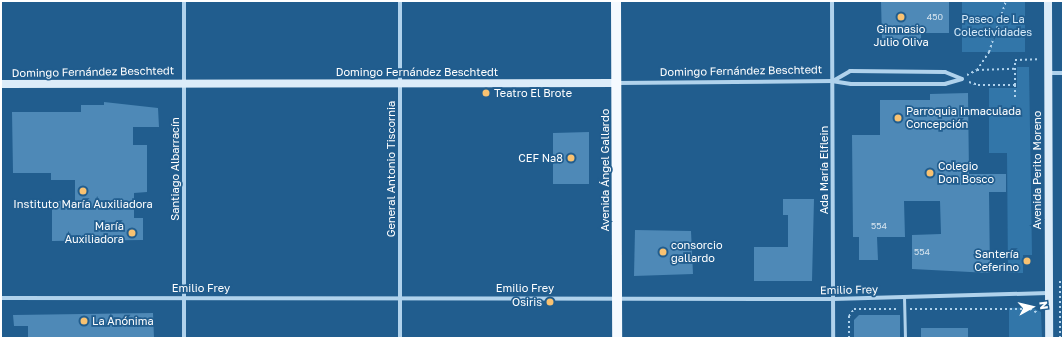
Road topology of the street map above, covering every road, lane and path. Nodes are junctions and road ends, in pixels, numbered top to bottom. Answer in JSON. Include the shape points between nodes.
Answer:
{"nodes":[{"id":1,"x":184,"y":1,"type":"edge"},
{"id":2,"x":400,"y":1,"type":"edge"},
{"id":3,"x":616,"y":1,"type":"edge"},
{"id":4,"x":832,"y":1,"type":"edge"},
{"id":5,"x":1006,"y":1,"type":"edge"},
{"id":6,"x":1048,"y":1,"type":"edge"},
{"id":7,"x":1048,"y":59,"type":"junction"},
{"id":8,"x":1015,"y":69,"type":"junction"},
{"id":9,"x":1048,"y":73,"type":"junction"},
{"id":10,"x":1063,"y":73,"type":"edge"},
{"id":11,"x":833,"y":81,"type":"junction"},
{"id":12,"x":184,"y":82,"type":"junction"},
{"id":13,"x":400,"y":83,"type":"junction"},
{"id":14,"x":616,"y":83,"type":"junction"},
{"id":15,"x":1,"y":84,"type":"edge"},
{"id":16,"x":978,"y":85,"type":"dead end"},
{"id":17,"x":1015,"y":85,"type":"junction"},
{"id":18,"x":1015,"y":99,"type":"dead end"},
{"id":19,"x":1060,"y":281,"type":"dead end"},
{"id":20,"x":1048,"y":293,"type":"junction"},
{"id":21,"x":183,"y":297,"type":"junction"},
{"id":22,"x":400,"y":297,"type":"junction"},
{"id":23,"x":904,"y":297,"type":"junction"},
{"id":24,"x":1,"y":298,"type":"edge"},
{"id":25,"x":617,"y":298,"type":"junction"},
{"id":26,"x":833,"y":300,"type":"junction"},
{"id":27,"x":1062,"y":306,"type":"edge"},
{"id":28,"x":904,"y":309,"type":"junction"},
{"id":29,"x":1040,"y":318,"type":"dead end"},
{"id":30,"x":184,"y":338,"type":"edge"},
{"id":31,"x":400,"y":338,"type":"edge"},
{"id":32,"x":617,"y":338,"type":"edge"},
{"id":33,"x":833,"y":338,"type":"edge"},
{"id":34,"x":849,"y":338,"type":"edge"},
{"id":35,"x":905,"y":338,"type":"edge"},
{"id":36,"x":1049,"y":338,"type":"edge"},
{"id":37,"x":1060,"y":338,"type":"edge"}],
"edges":[{"from":1,"to":12,"type":"street","name":"Santiago Albarracín"},
{"from":2,"to":13,"type":"street","name":"General Antonio Tiscornia"},
{"from":3,"to":14,"type":"main road","name":"Avenida Ángel Gallardo"},
{"from":4,"to":11,"type":"street","name":"Ada María Elflein"},
{"from":5,"to":8,"type":"path","via":[[989,52],[977,70]]},
{"from":6,"to":7,"type":"street","name":"Avenida Perito Moreno"},
{"from":7,"to":8,"type":"path","via":[[1015,60]]},
{"from":7,"to":9,"type":"street","name":"Avenida Perito Moreno"},
{"from":8,"to":17,"type":"path"},
{"from":9,"to":10,"type":"street"},
{"from":9,"to":20,"type":"street","name":"Avenida Perito Moreno"},
{"from":11,"to":11,"type":"street","name":"Domingo Fernández Beschtedt","via":[[850,72],[945,72],[962,79],[945,84]]},
{"from":11,"to":14,"type":"street","name":"Domingo Fernández Beschtedt"},
{"from":11,"to":26,"type":"street","name":"Ada María Elflein"},
{"from":12,"to":13,"type":"street","name":"Domingo Fernández Beschtedt"},
{"from":12,"to":15,"type":"street","name":"Domingo Fernández Beschtedt"},
{"from":12,"to":21,"type":"street","name":"Santiago Albarracín"},
{"from":13,"to":14,"type":"street","name":"Domingo Fernández Beschtedt"},
{"from":13,"to":22,"type":"street","name":"General Antonio Tiscornia"},
{"from":14,"to":25,"type":"main road","name":"Avenida Ángel Gallardo"},
{"from":16,"to":17,"type":"path"},
{"from":17,"to":18,"type":"path"},
{"from":19,"to":27,"type":"path"},
{"from":20,"to":23,"type":"street","name":"Emilio Frey"},
{"from":20,"to":36,"type":"street","name":"Avenida Perito Moreno"},
{"from":21,"to":22,"type":"street","name":"Emilio Frey"},
{"from":21,"to":24,"type":"street","name":"Emilio Frey"},
{"from":21,"to":30,"type":"street","name":"Santiago Albarracín"},
{"from":22,"to":25,"type":"street","name":"Emilio Frey"},
{"from":22,"to":31,"type":"street","name":"General Antonio Tiscornia"},
{"from":23,"to":26,"type":"street","name":"Emilio Frey"},
{"from":23,"to":28,"type":"lane"},
{"from":25,"to":26,"type":"street","name":"Emilio Frey"},
{"from":25,"to":32,"type":"main road","name":"Avenida Ángel Gallardo"},
{"from":26,"to":33,"type":"street","name":"Ada María Elflein"},
{"from":27,"to":37,"type":"path"},
{"from":28,"to":29,"type":"path","via":[[1030,308],[1038,312]]},
{"from":28,"to":34,"type":"path","via":[[854,309],[850,316]]},
{"from":28,"to":35,"type":"lane"}]}
